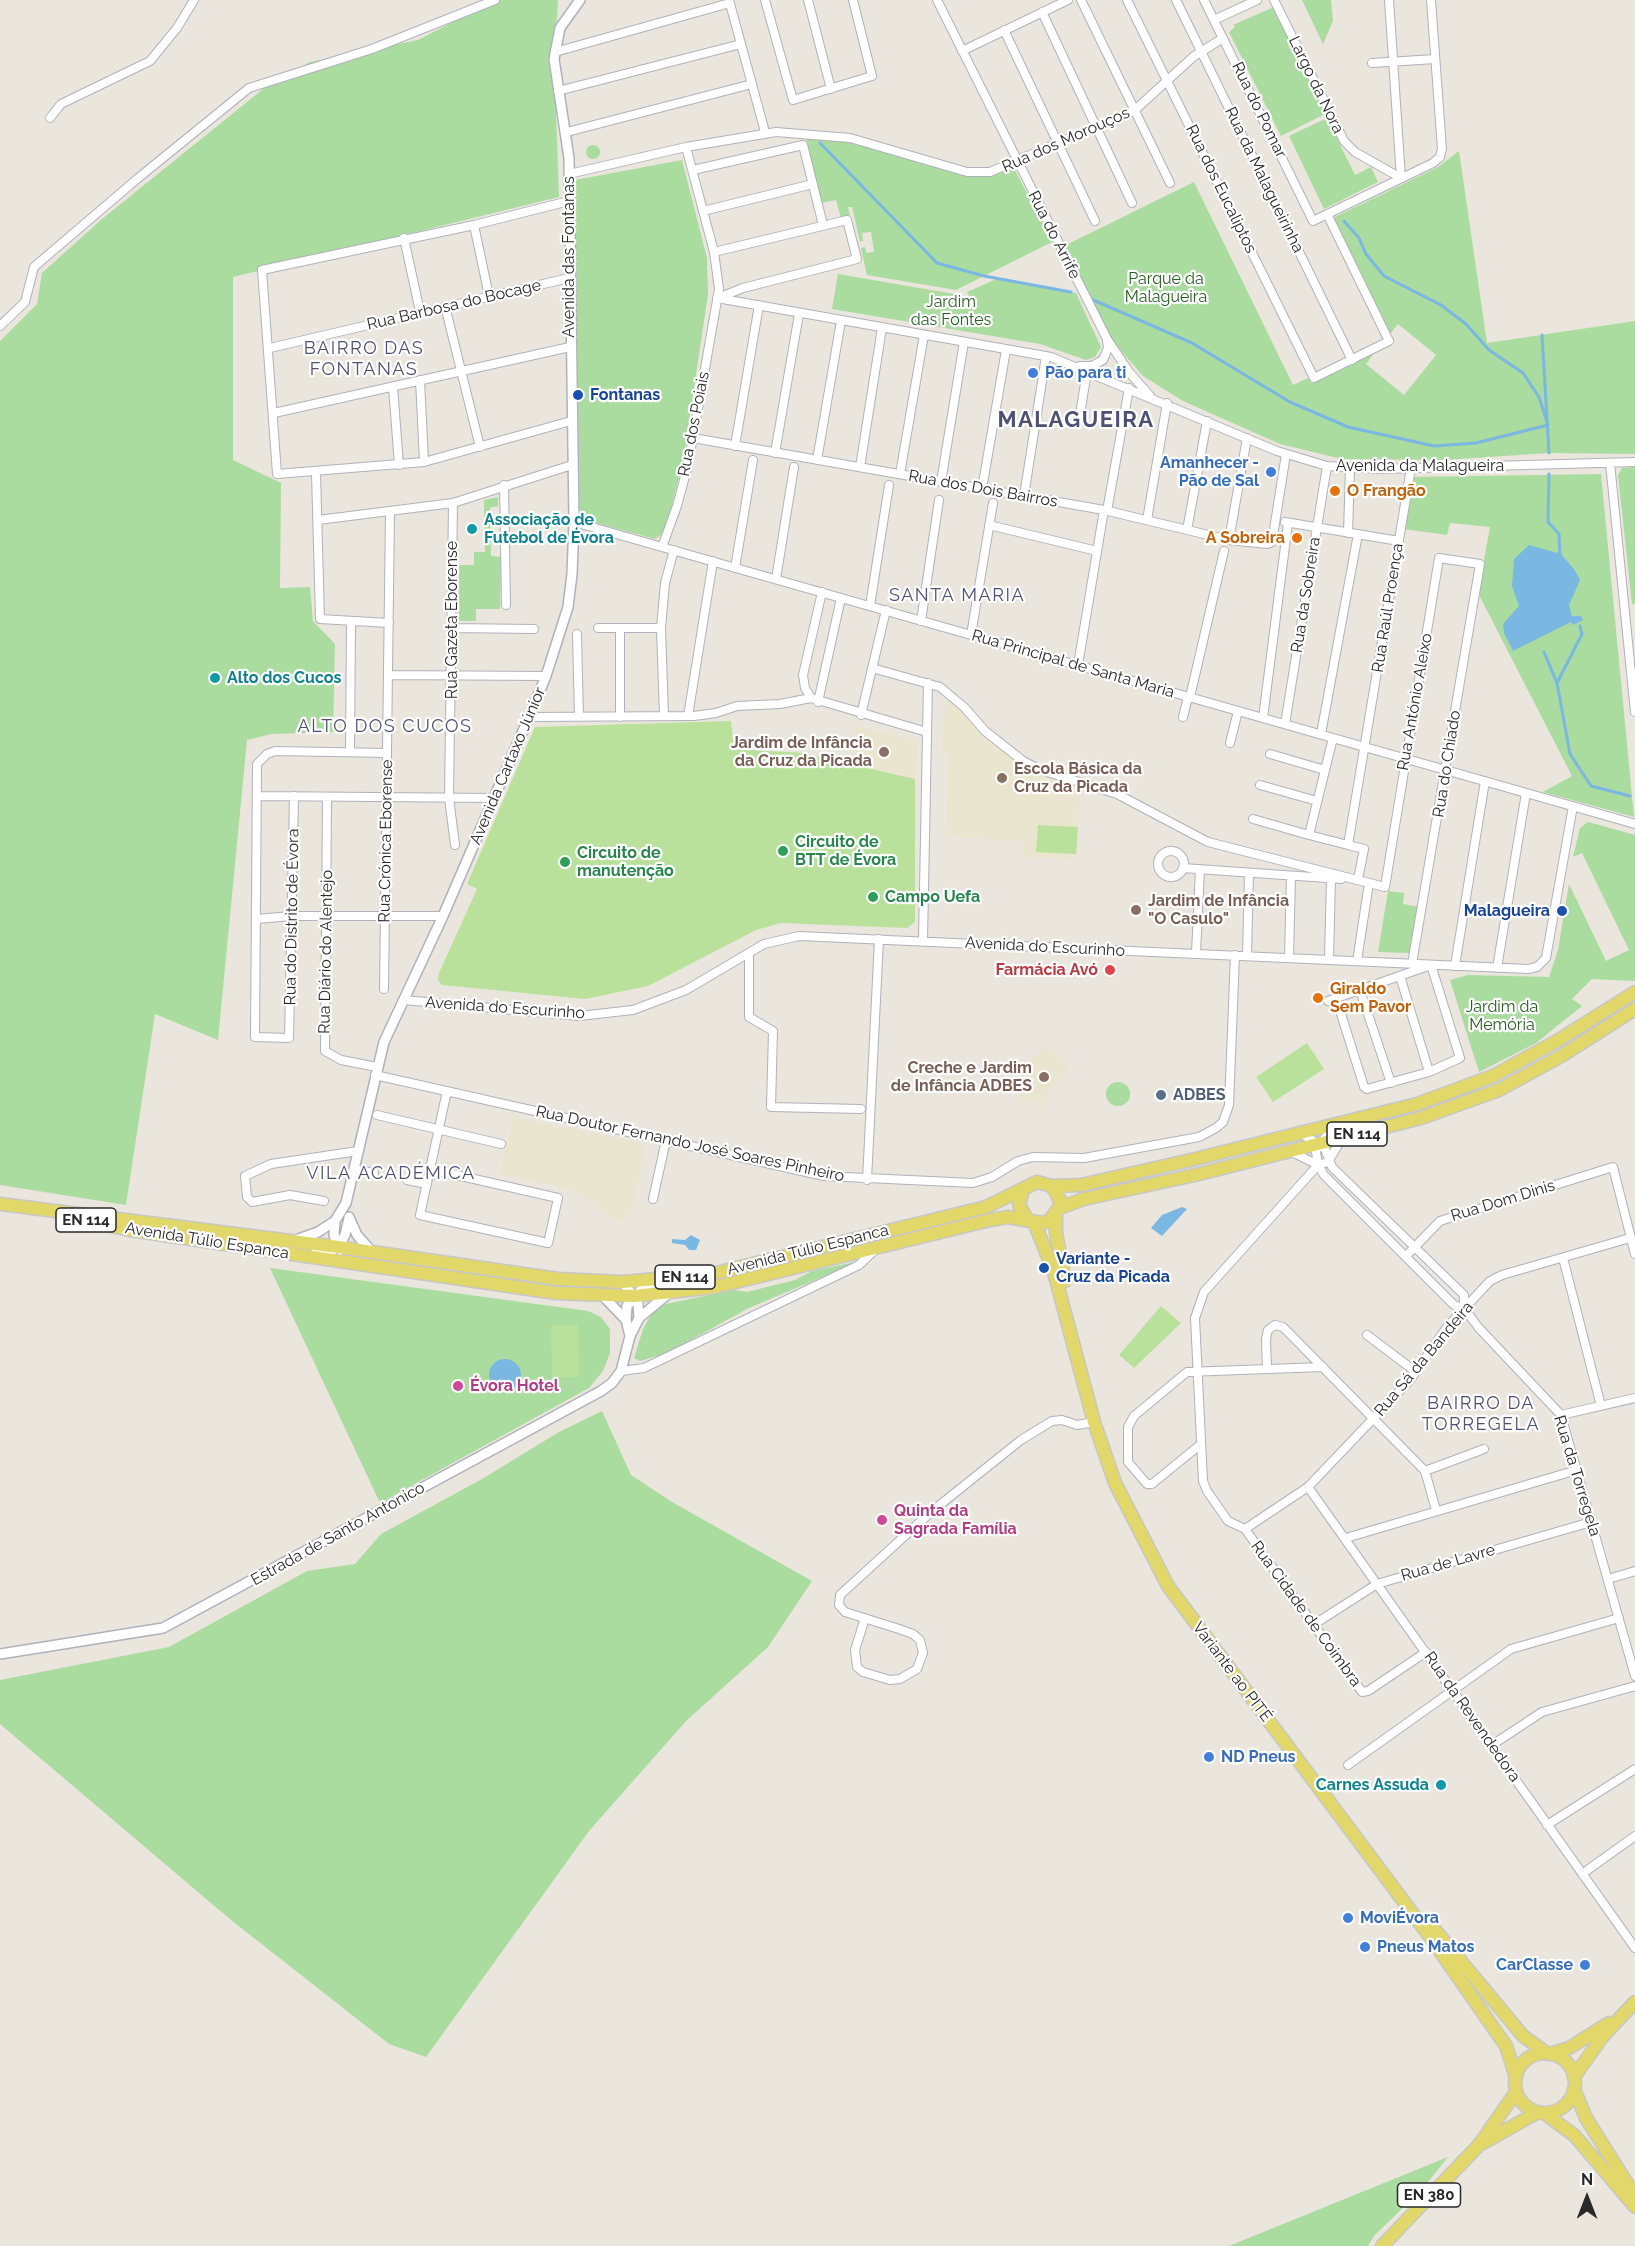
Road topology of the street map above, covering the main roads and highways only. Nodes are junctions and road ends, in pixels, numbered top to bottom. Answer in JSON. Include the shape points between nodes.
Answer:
{"nodes":[{"id":1,"x":1635,"y":992,"type":"edge"},
{"id":2,"x":1635,"y":1009,"type":"edge"},
{"id":3,"x":1052,"y":1186,"type":"junction"},
{"id":4,"x":1023,"y":1190,"type":"junction"},
{"id":5,"x":0,"y":1204,"type":"edge"},
{"id":6,"x":42,"y":1210,"type":"junction"},
{"id":7,"x":1057,"y":1212,"type":"junction"},
{"id":8,"x":1030,"y":1221,"type":"junction"},
{"id":9,"x":1635,"y":2002,"type":"edge"},
{"id":10,"x":1618,"y":2018,"type":"junction"},
{"id":11,"x":1549,"y":2054,"type":"junction"},
{"id":12,"x":1516,"y":2077,"type":"junction"},
{"id":13,"x":1574,"y":2083,"type":"junction"},
{"id":14,"x":1516,"y":2092,"type":"junction"},
{"id":15,"x":1541,"y":2112,"type":"junction"},
{"id":16,"x":1479,"y":2145,"type":"junction"},
{"id":17,"x":1635,"y":2196,"type":"edge"},
{"id":18,"x":1635,"y":2206,"type":"edge"},
{"id":19,"x":1382,"y":2246,"type":"edge"}],
"edges":[{"from":1,"to":3,"type":"main road","name":"Avenida Túlio Espanca","number":"EN 114","via":[[1493,1077],[1417,1104],[1081,1185]]},
{"from":2,"to":7,"type":"main road","name":"Avenida Túlio Espanca","number":"EN 114","via":[[1499,1090],[1421,1118],[1084,1199]]},
{"from":3,"to":4,"type":"main road","name":"Avenida Túlio Espanca","via":[[1037,1182]]},
{"from":3,"to":7,"type":"main road","via":[[1060,1200]]},
{"from":4,"to":6,"type":"main road","name":"Avenida Túlio Espanca","number":"EN 114","via":[[986,1207],[712,1274],[623,1282],[558,1279],[339,1244]]},
{"from":4,"to":8,"type":"main road","via":[[1019,1205]]},
{"from":5,"to":6,"type":"main road","number":"EN 114"},
{"from":6,"to":8,"type":"main road","name":"Avenida Túlio Espanca","number":"EN 114","via":[[130,1230],[353,1264],[634,1298],[715,1287],[990,1220]]},
{"from":7,"to":8,"type":"main road","name":"Avenida Túlio Espanca","via":[[1049,1221]]},
{"from":7,"to":11,"type":"main road","name":"Variante ao PITÉ","via":[[1062,1270],[1099,1413],[1122,1480],[1175,1582],[1434,1929],[1523,2036]]},
{"from":8,"to":12,"type":"main road","name":"Variante ao PITÉ","via":[[1054,1272],[1094,1422],[1115,1483],[1168,1586],[1428,1934],[1506,2046]]},
{"from":9,"to":10,"type":"main road"},
{"from":10,"to":11,"type":"main road","via":[[1569,2048]]},
{"from":10,"to":13,"type":"main road"},
{"from":11,"to":12,"type":"main road","via":[[1531,2057]]},
{"from":11,"to":13,"type":"main road","via":[[1565,2062]]},
{"from":12,"to":14,"type":"main road"},
{"from":13,"to":15,"type":"main road","via":[[1571,2097],[1560,2109]]},
{"from":13,"to":17,"type":"main road","via":[[1586,2118]]},
{"from":14,"to":15,"type":"main road","via":[[1524,2105]]},
{"from":14,"to":16,"type":"main road","number":"EN 380"},
{"from":15,"to":16,"type":"main road","number":"EN 380"},
{"from":15,"to":18,"type":"main road","via":[[1575,2136]]},
{"from":16,"to":19,"type":"main road","number":"EN 380"}]}
